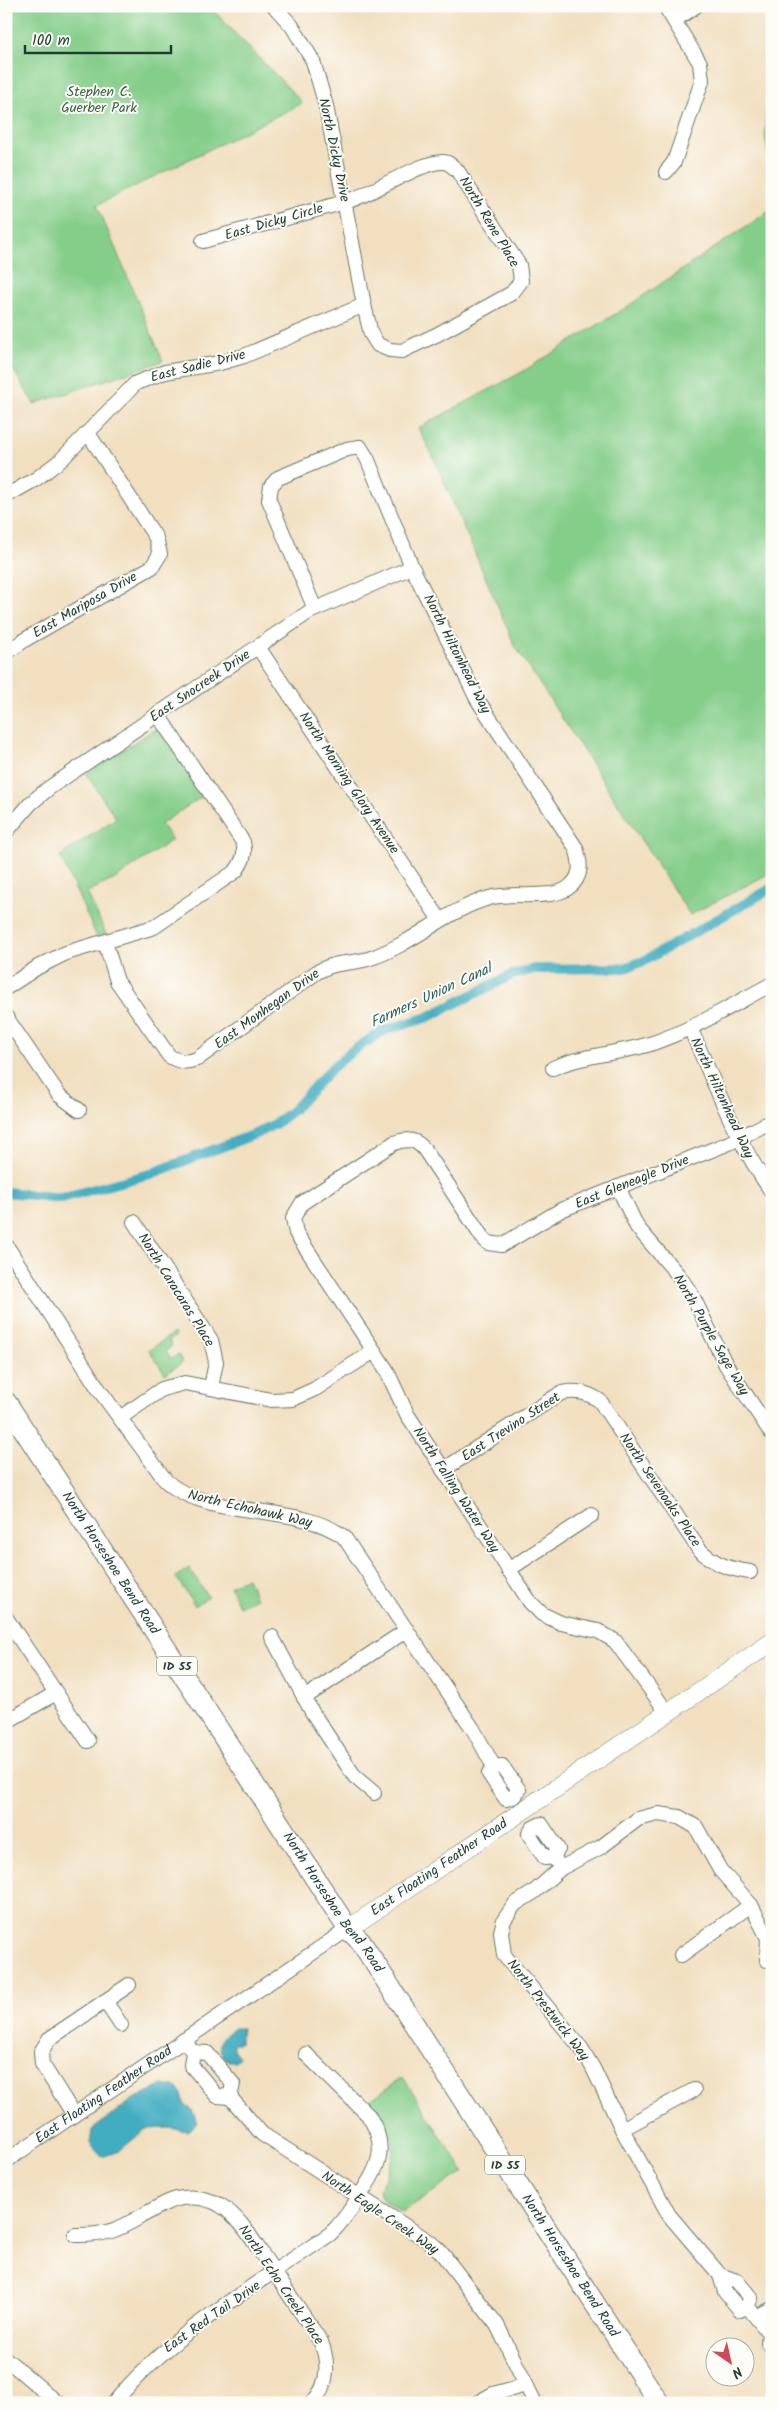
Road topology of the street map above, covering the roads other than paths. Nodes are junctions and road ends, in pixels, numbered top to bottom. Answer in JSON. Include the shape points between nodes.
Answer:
{"nodes":[{"id":1,"x":274,"y":6,"type":"edge"},
{"id":2,"x":665,"y":6,"type":"edge"},
{"id":3,"x":696,"y":6,"type":"edge"},
{"id":4,"x":674,"y":20,"type":"junction"},
{"id":5,"x":666,"y":172,"type":"dead end"},
{"id":6,"x":345,"y":202,"type":"junction"},
{"id":7,"x":202,"y":241,"type":"dead end"},
{"id":8,"x":364,"y":305,"type":"junction"},
{"id":9,"x":88,"y":433,"type":"junction"},
{"id":10,"x":6,"y":496,"type":"edge"},
{"id":11,"x":412,"y":567,"type":"junction"},
{"id":12,"x":315,"y":609,"type":"junction"},
{"id":13,"x":258,"y":647,"type":"junction"},
{"id":14,"x":6,"y":653,"type":"edge"},
{"id":15,"x":158,"y":714,"type":"junction"},
{"id":16,"x":6,"y":832,"type":"edge"},
{"id":17,"x":577,"y":878,"type":"joint"},
{"id":18,"x":440,"y":920,"type":"junction"},
{"id":19,"x":105,"y":942,"type":"junction"},
{"id":20,"x":772,"y":984,"type":"edge"},
{"id":21,"x":6,"y":988,"type":"edge"},
{"id":22,"x":6,"y":1017,"type":"edge"},
{"id":23,"x":690,"y":1028,"type":"junction"},
{"id":24,"x":553,"y":1068,"type":"dead end"},
{"id":25,"x":79,"y":1110,"type":"dead end"},
{"id":26,"x":772,"y":1120,"type":"edge"},
{"id":27,"x":739,"y":1138,"type":"junction"},
{"id":28,"x":618,"y":1188,"type":"junction"},
{"id":29,"x":772,"y":1192,"type":"edge"},
{"id":30,"x":134,"y":1222,"type":"dead end"},
{"id":31,"x":495,"y":1245,"type":"joint"},
{"id":32,"x":6,"y":1246,"type":"edge"},
{"id":33,"x":374,"y":1351,"type":"junction"},
{"id":34,"x":212,"y":1387,"type":"junction"},
{"id":35,"x":581,"y":1392,"type":"joint"},
{"id":36,"x":6,"y":1402,"type":"edge"},
{"id":37,"x":120,"y":1418,"type":"junction"},
{"id":38,"x":772,"y":1434,"type":"edge"},
{"id":39,"x":443,"y":1470,"type":"junction"},
{"id":40,"x":592,"y":1515,"type":"dead end"},
{"id":41,"x":508,"y":1570,"type":"junction"},
{"id":42,"x":750,"y":1572,"type":"dead end"},
{"id":43,"x":6,"y":1618,"type":"edge"},
{"id":44,"x":407,"y":1630,"type":"junction"},
{"id":45,"x":272,"y":1637,"type":"dead end"},
{"id":46,"x":772,"y":1642,"type":"edge"},
{"id":47,"x":56,"y":1693,"type":"junction"},
{"id":48,"x":304,"y":1698,"type":"junction"},
{"id":49,"x":667,"y":1712,"type":"junction"},
{"id":50,"x":6,"y":1722,"type":"edge"},
{"id":51,"x":88,"y":1741,"type":"dead end"},
{"id":52,"x":374,"y":1793,"type":"dead end"},
{"id":53,"x":518,"y":1804,"type":"junction"},
{"id":54,"x":557,"y":1863,"type":"junction"},
{"id":55,"x":751,"y":1905,"type":"junction"},
{"id":56,"x":348,"y":1929,"type":"junction"},
{"id":57,"x":681,"y":1955,"type":"dead end"},
{"id":58,"x":767,"y":1960,"type":"dead end"},
{"id":59,"x":129,"y":1985,"type":"dead end"},
{"id":60,"x":105,"y":2001,"type":"junction"},
{"id":61,"x":121,"y":2025,"type":"dead end"},
{"id":62,"x":184,"y":2040,"type":"junction"},
{"id":63,"x":193,"y":2052,"type":"junction"},
{"id":64,"x":306,"y":2054,"type":"dead end"},
{"id":65,"x":694,"y":2090,"type":"dead end"},
{"id":66,"x":230,"y":2097,"type":"junction"},
{"id":67,"x":74,"y":2115,"type":"junction"},
{"id":68,"x":622,"y":2129,"type":"junction"},
{"id":69,"x":6,"y":2161,"type":"edge"},
{"id":70,"x":359,"y":2197,"type":"junction"},
{"id":71,"x":75,"y":2235,"type":"dead end"},
{"id":72,"x":274,"y":2272,"type":"junction"},
{"id":73,"x":772,"y":2309,"type":"edge"},
{"id":74,"x":752,"y":2312,"type":"junction"},
{"id":75,"x":770,"y":2333,"type":"edge"},
{"id":76,"x":772,"y":2348,"type":"edge"},
{"id":77,"x":6,"y":2359,"type":"edge"},
{"id":78,"x":526,"y":2385,"type":"junction"},
{"id":79,"x":58,"y":2403,"type":"edge"},
{"id":80,"x":114,"y":2403,"type":"edge"},
{"id":81,"x":312,"y":2403,"type":"edge"},
{"id":82,"x":477,"y":2403,"type":"edge"},
{"id":83,"x":535,"y":2403,"type":"edge"},
{"id":84,"x":659,"y":2403,"type":"edge"}],
"edges":[{"from":1,"to":6,"type":"street","name":"North Dicky Drive","via":[[292,26],[313,61],[326,106]]},
{"from":2,"to":4,"type":"street"},
{"from":3,"to":4,"type":"street"},
{"from":4,"to":5,"type":"street","via":[[700,63],[702,81],[674,162]]},
{"from":6,"to":7,"type":"street","name":"East Dicky Circle"},
{"from":6,"to":8,"type":"street","name":"North Dicky Drive"},
{"from":6,"to":8,"type":"street","name":"North Rene Place","via":[[361,198],[431,163],[446,162],[457,170],[519,265],[521,281],[512,293],[402,351],[378,345],[371,334]]},
{"from":8,"to":9,"type":"street","name":"East Sadie Drive","via":[[244,356],[165,372],[136,383]]},
{"from":9,"to":10,"type":"street","name":"East Sadie Drive","via":[[46,473]]},
{"from":9,"to":14,"type":"street","name":"East Mariposa Drive","via":[[156,538],[160,554],[152,566]]},
{"from":11,"to":12,"type":"street","name":"East Snocreek Drive"},
{"from":11,"to":12,"type":"street","name":"North Hiltonhead Way","via":[[360,447],[347,449],[278,478],[271,486],[269,500]]},
{"from":11,"to":17,"type":"street","name":"North Hiltonhead Way","via":[[477,699],[576,848],[581,864]]},
{"from":12,"to":13,"type":"street","name":"East Snocreek Drive"},
{"from":13,"to":15,"type":"street","name":"East Snocreek Drive"},
{"from":13,"to":18,"type":"street","name":"North Morning Glory Avenue"},
{"from":15,"to":16,"type":"street","name":"East Snocreek Drive","via":[[49,788]]},
{"from":15,"to":19,"type":"street","via":[[243,842],[244,857],[236,870],[154,926]]},
{"from":17,"to":18,"type":"street","name":"East Monhegan Drive","via":[[558,893],[495,897]]},
{"from":18,"to":19,"type":"street","name":"East Monhegan Drive","via":[[370,958],[332,964],[316,972],[197,1059],[178,1062],[169,1056],[117,981]]},
{"from":19,"to":21,"type":"street","via":[[53,959]]},
{"from":20,"to":23,"type":"street"},
{"from":22,"to":25,"type":"street","via":[[59,1095]]},
{"from":23,"to":24,"type":"street","via":[[648,1044],[580,1057]]},
{"from":23,"to":27,"type":"street","name":"North Hiltonhead Way"},
{"from":26,"to":27,"type":"street","name":"East Gleneagle Drive"},
{"from":27,"to":28,"type":"street","name":"East Gleneagle Drive"},
{"from":27,"to":29,"type":"street","name":"North Hiltonhead Way"},
{"from":28,"to":31,"type":"street","name":"East Gleneagle Drive","via":[[561,1210],[509,1242]]},
{"from":28,"to":38,"type":"street","name":"North Purple Sage Way","via":[[637,1227],[686,1286],[726,1365]]},
{"from":30,"to":34,"type":"street","name":"North Caracaras Place","via":[[211,1340],[216,1362]]},
{"from":31,"to":33,"type":"street","name":"North Falling Water Way","via":[[482,1237],[425,1150],[411,1140],[394,1143],[302,1203],[293,1218],[296,1233]]},
{"from":32,"to":37,"type":"street","name":"North Echohawk Way"},
{"from":33,"to":34,"type":"street","via":[[315,1389],[293,1399],[271,1400]]},
{"from":33,"to":39,"type":"street","name":"North Falling Water Way","via":[[407,1414]]},
{"from":34,"to":37,"type":"street","via":[[173,1384]]},
{"from":35,"to":39,"type":"street","name":"East Trevino Street","via":[[561,1393]]},
{"from":35,"to":42,"type":"street","name":"North Sevenoaks Place","via":[[600,1401],[705,1556],[727,1569]]},
{"from":36,"to":56,"type":"highway","name":"North Horseshoe Bend Road","number":"ID 55"},
{"from":37,"to":44,"type":"street","name":"North Echohawk Way","via":[[166,1481],[184,1494],[336,1530],[352,1546]]},
{"from":39,"to":41,"type":"street","name":"North Falling Water Way"},
{"from":40,"to":41,"type":"street"},
{"from":41,"to":49,"type":"street","name":"North Falling Water Way","via":[[542,1614],[561,1623],[598,1631],[615,1640]]},
{"from":43,"to":47,"type":"street"},
{"from":44,"to":48,"type":"street"},
{"from":44,"to":53,"type":"street","name":"North Echohawk Way","via":[[474,1729],[494,1767],[502,1766],[519,1790]]},
{"from":45,"to":48,"type":"street"},
{"from":46,"to":49,"type":"main road","name":"East Floating Feather Road"},
{"from":47,"to":50,"type":"street"},
{"from":47,"to":51,"type":"street"},
{"from":48,"to":52,"type":"street","via":[[355,1777]]},
{"from":49,"to":53,"type":"main road","name":"East Floating Feather Road"},
{"from":53,"to":54,"type":"street","via":[[533,1828],[541,1824],[558,1849]]},
{"from":53,"to":56,"type":"main road","name":"East Floating Feather Road"},
{"from":54,"to":55,"type":"street","name":"North Prestwick Way","via":[[601,1847],[638,1819],[658,1814],[679,1817],[696,1827],[720,1870]]},
{"from":54,"to":68,"type":"street","name":"North Prestwick Way","via":[[534,1892],[515,1904],[504,1920],[501,1944],[504,1955],[581,2048]]},
{"from":55,"to":57,"type":"street"},
{"from":55,"to":58,"type":"street","name":"North Prestwick Way","via":[[768,1938]]},
{"from":56,"to":62,"type":"street","name":"East Floating Feather Road"},
{"from":56,"to":84,"type":"highway","name":"North Horseshoe Bend Road","number":"ID 55","via":[[361,1942]]},
{"from":59,"to":60,"type":"street"},
{"from":60,"to":61,"type":"street"},
{"from":60,"to":67,"type":"street","via":[[49,2039],[41,2052],[42,2064]]},
{"from":62,"to":63,"type":"street","name":"North Eagle Creek Way"},
{"from":62,"to":67,"type":"street","name":"East Floating Feather Road"},
{"from":63,"to":66,"type":"street","name":"North Eagle Creek Way","via":[[191,2066],[217,2096]]},
{"from":63,"to":66,"type":"street","name":"North Eagle Creek Way","via":[[207,2053],[232,2084]]},
{"from":64,"to":70,"type":"street","name":"East Red Tail Drive","via":[[368,2115],[375,2126],[380,2145],[378,2164]]},
{"from":65,"to":68,"type":"street"},
{"from":66,"to":70,"type":"street","name":"North Eagle Creek Way","via":[[262,2134]]},
{"from":67,"to":69,"type":"street","name":"East Floating Feather Road"},
{"from":68,"to":74,"type":"street","name":"North Prestwick Way","via":[[669,2215],[720,2275],[737,2281],[751,2298]]},
{"from":70,"to":72,"type":"street","name":"East Red Tail Drive","via":[[342,2224]]},
{"from":70,"to":78,"type":"street","name":"North Eagle Creek Way","via":[[440,2251],[497,2325]]},
{"from":71,"to":72,"type":"street","name":"North Echo Creek Place","via":[[96,2236],[118,2231],[166,2202],[180,2198],[206,2199],[220,2205],[240,2223]]},
{"from":72,"to":80,"type":"street","name":"East Red Tail Drive","via":[[166,2349],[141,2371]]},
{"from":72,"to":81,"type":"street","name":"North Echo Creek Place","via":[[321,2342],[326,2356],[324,2386]]},
{"from":73,"to":74,"type":"street"},
{"from":74,"to":75,"type":"street","name":"North Prestwick Way"},
{"from":75,"to":76,"type":"street","name":"North Prestwick Way","via":[[768,2343]]},
{"from":77,"to":79,"type":"street"},
{"from":78,"to":82,"type":"street","via":[[493,2394]]},
{"from":78,"to":83,"type":"street","name":"North Eagle Creek Way"}]}
